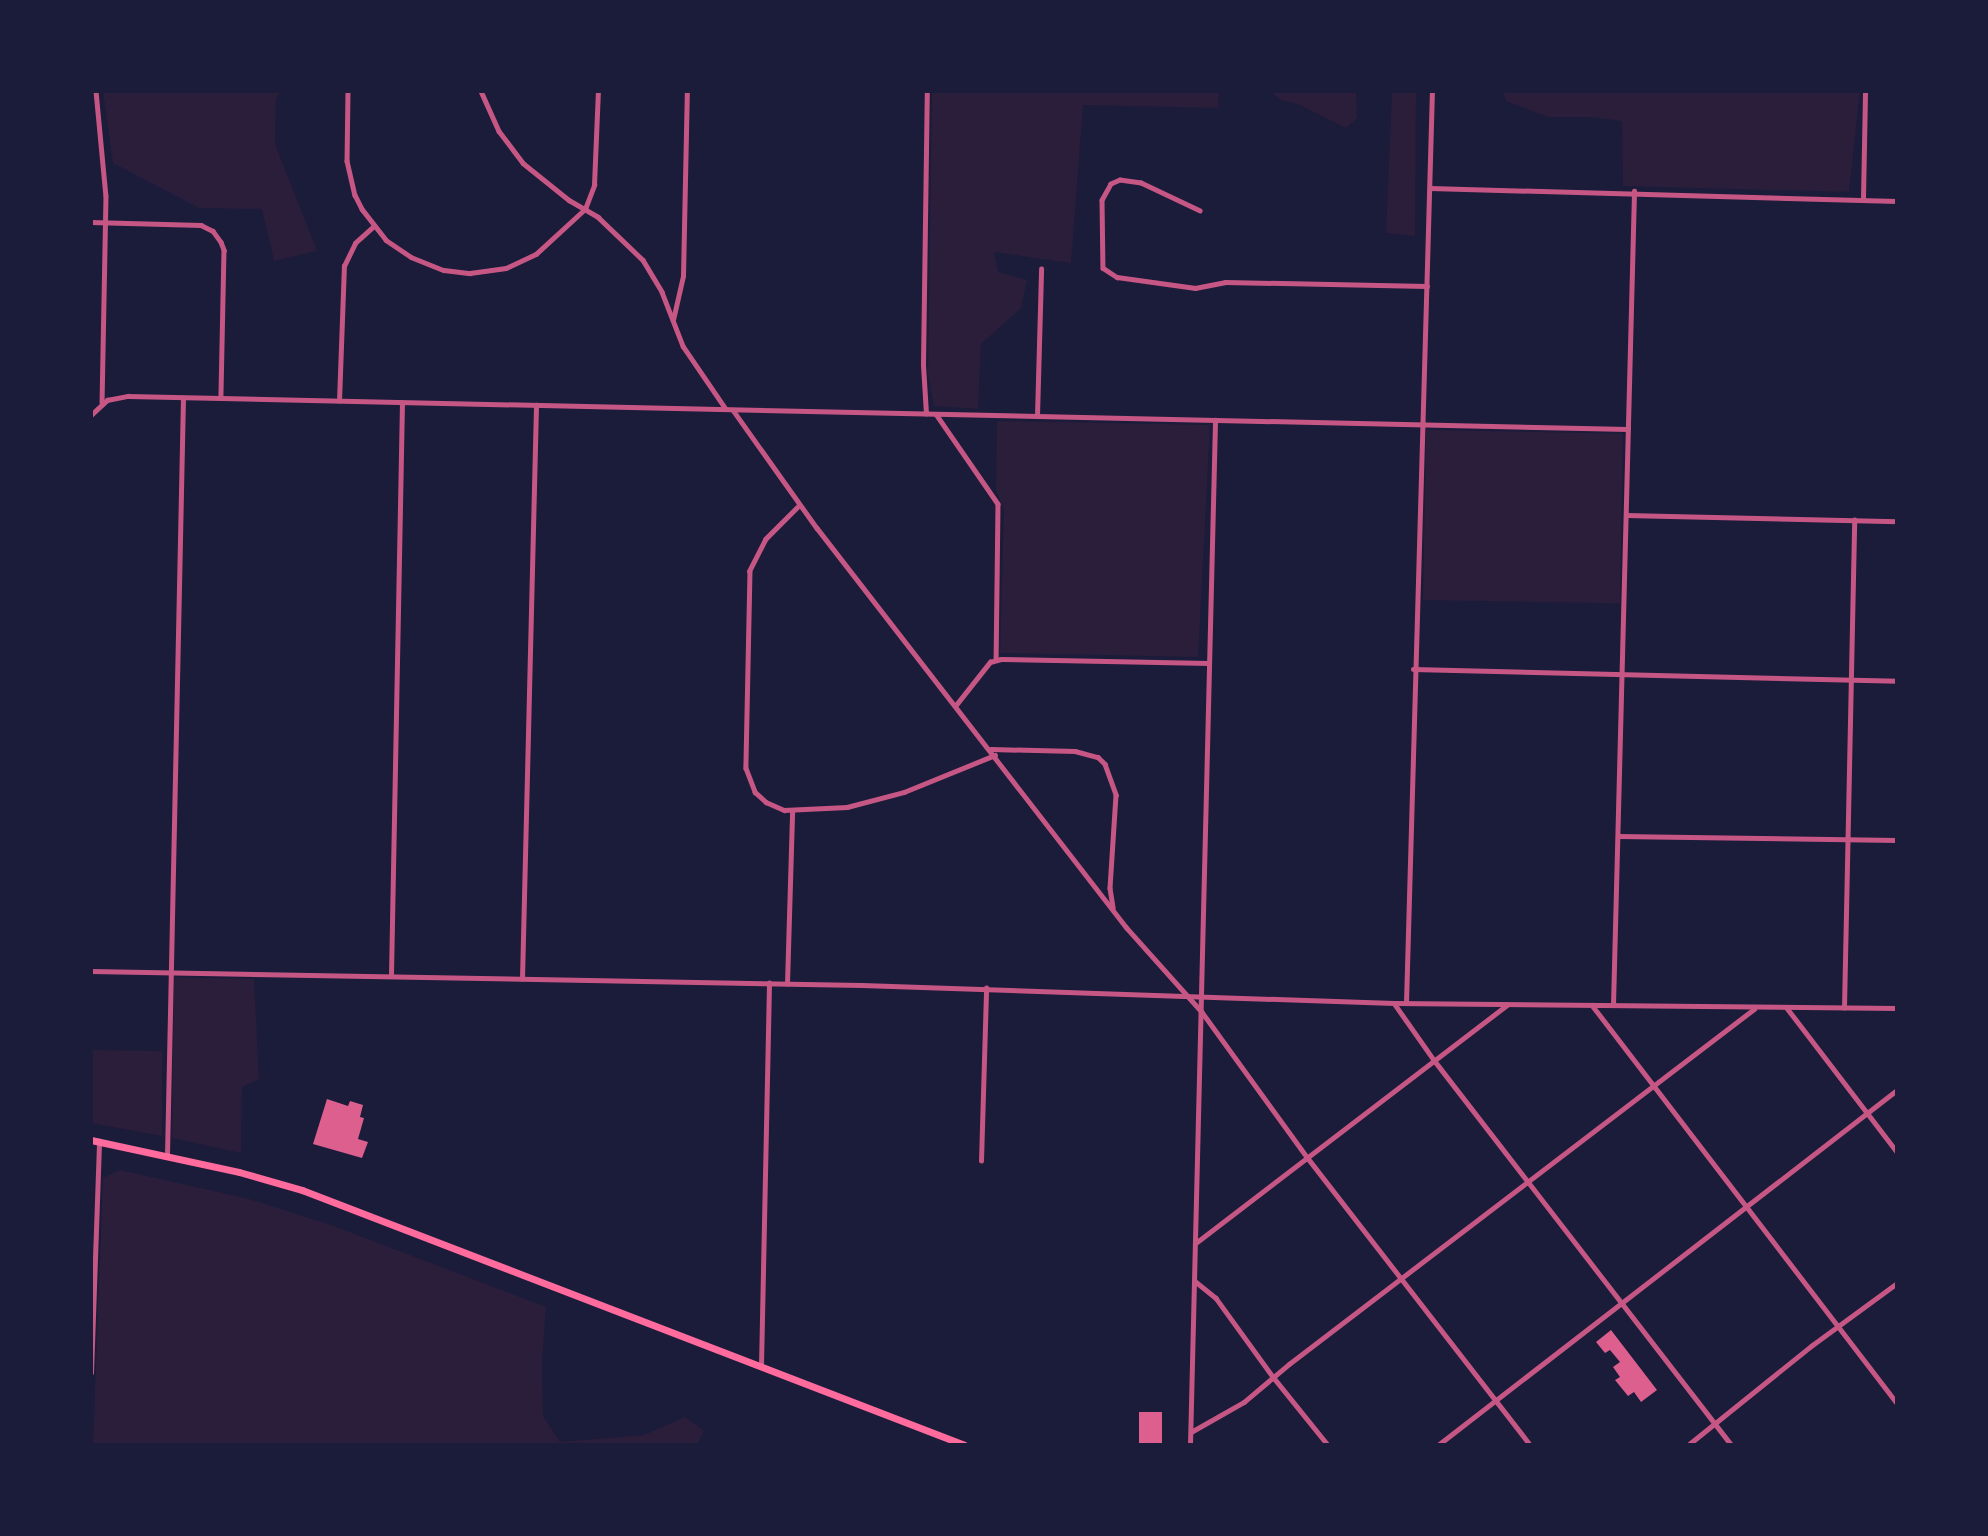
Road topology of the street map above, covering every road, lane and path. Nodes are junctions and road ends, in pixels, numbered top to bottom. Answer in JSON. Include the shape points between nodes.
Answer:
{"nodes":[{"id":1,"x":348,"y":91,"type":"edge"},
{"id":2,"x":481,"y":91,"type":"edge"},
{"id":3,"x":598,"y":91,"type":"edge"},
{"id":4,"x":687,"y":91,"type":"edge"},
{"id":5,"x":927,"y":91,"type":"edge"},
{"id":6,"x":1432,"y":91,"type":"edge"},
{"id":7,"x":1865,"y":91,"type":"edge"},
{"id":8,"x":95,"y":93,"type":"edge"},
{"id":9,"x":1430,"y":187,"type":"junction"},
{"id":10,"x":1634,"y":191,"type":"junction"},
{"id":11,"x":1863,"y":198,"type":"junction"},
{"id":12,"x":1897,"y":201,"type":"edge"},
{"id":13,"x":585,"y":209,"type":"junction"},
{"id":14,"x":1200,"y":211,"type":"dead end"},
{"id":15,"x":91,"y":222,"type":"edge"},
{"id":16,"x":106,"y":222,"type":"junction"},
{"id":17,"x":374,"y":226,"type":"junction"},
{"id":18,"x":1041,"y":269,"type":"dead end"},
{"id":19,"x":1427,"y":286,"type":"junction"},
{"id":20,"x":673,"y":321,"type":"junction"},
{"id":21,"x":183,"y":398,"type":"junction"},
{"id":22,"x":221,"y":398,"type":"junction"},
{"id":23,"x":340,"y":401,"type":"junction"},
{"id":24,"x":402,"y":402,"type":"junction"},
{"id":25,"x":102,"y":403,"type":"junction"},
{"id":26,"x":536,"y":405,"type":"junction"},
{"id":27,"x":730,"y":409,"type":"junction"},
{"id":28,"x":926,"y":414,"type":"junction"},
{"id":29,"x":936,"y":414,"type":"junction"},
{"id":30,"x":91,"y":415,"type":"edge"},
{"id":31,"x":1037,"y":416,"type":"junction"},
{"id":32,"x":1215,"y":420,"type":"junction"},
{"id":33,"x":1422,"y":424,"type":"junction"},
{"id":34,"x":1628,"y":429,"type":"junction"},
{"id":35,"x":800,"y":505,"type":"junction"},
{"id":36,"x":1626,"y":514,"type":"junction"},
{"id":37,"x":1854,"y":520,"type":"junction"},
{"id":38,"x":1897,"y":521,"type":"edge"},
{"id":39,"x":996,"y":660,"type":"junction"},
{"id":40,"x":1209,"y":663,"type":"junction"},
{"id":41,"x":1413,"y":669,"type":"junction"},
{"id":42,"x":1622,"y":674,"type":"junction"},
{"id":43,"x":1852,"y":680,"type":"junction"},
{"id":44,"x":1897,"y":681,"type":"edge"},
{"id":45,"x":956,"y":705,"type":"junction"},
{"id":46,"x":990,"y":749,"type":"junction"},
{"id":47,"x":995,"y":755,"type":"junction"},
{"id":48,"x":792,"y":811,"type":"junction"},
{"id":49,"x":1618,"y":836,"type":"junction"},
{"id":50,"x":1847,"y":839,"type":"junction"},
{"id":51,"x":1897,"y":840,"type":"edge"},
{"id":52,"x":1113,"y":910,"type":"junction"},
{"id":53,"x":91,"y":971,"type":"edge"},
{"id":54,"x":169,"y":972,"type":"junction"},
{"id":55,"x":391,"y":975,"type":"junction"},
{"id":56,"x":522,"y":979,"type":"junction"},
{"id":57,"x":769,"y":983,"type":"junction"},
{"id":58,"x":787,"y":984,"type":"junction"},
{"id":59,"x":986,"y":988,"type":"junction"},
{"id":60,"x":1188,"y":997,"type":"junction"},
{"id":61,"x":1202,"y":998,"type":"junction"},
{"id":62,"x":1394,"y":1003,"type":"junction"},
{"id":63,"x":1406,"y":1003,"type":"junction"},
{"id":64,"x":1508,"y":1004,"type":"junction"},
{"id":65,"x":1591,"y":1005,"type":"junction"},
{"id":66,"x":1613,"y":1005,"type":"junction"},
{"id":67,"x":1756,"y":1007,"type":"junction"},
{"id":68,"x":1786,"y":1008,"type":"junction"},
{"id":69,"x":1844,"y":1008,"type":"junction"},
{"id":70,"x":1897,"y":1008,"type":"edge"},
{"id":71,"x":1202,"y":1012,"type":"junction"},
{"id":72,"x":1434,"y":1060,"type":"junction"},
{"id":73,"x":1653,"y":1086,"type":"junction"},
{"id":74,"x":1897,"y":1090,"type":"edge"},
{"id":75,"x":1866,"y":1113,"type":"junction"},
{"id":76,"x":95,"y":1140,"type":"edge"},
{"id":77,"x":1897,"y":1152,"type":"edge"},
{"id":78,"x":167,"y":1155,"type":"junction"},
{"id":79,"x":1307,"y":1157,"type":"junction"},
{"id":80,"x":981,"y":1161,"type":"dead end"},
{"id":81,"x":1529,"y":1181,"type":"junction"},
{"id":82,"x":1746,"y":1207,"type":"junction"},
{"id":83,"x":1196,"y":1242,"type":"junction"},
{"id":84,"x":1400,"y":1279,"type":"junction"},
{"id":85,"x":1195,"y":1281,"type":"junction"},
{"id":86,"x":1897,"y":1283,"type":"edge"},
{"id":87,"x":1623,"y":1303,"type":"junction"},
{"id":88,"x":1839,"y":1326,"type":"junction"},
{"id":89,"x":761,"y":1366,"type":"junction"},
{"id":90,"x":91,"y":1373,"type":"edge"},
{"id":91,"x":1274,"y":1378,"type":"junction"},
{"id":92,"x":1495,"y":1402,"type":"junction"},
{"id":93,"x":1897,"y":1403,"type":"edge"},
{"id":94,"x":1716,"y":1424,"type":"junction"},
{"id":95,"x":1190,"y":1432,"type":"junction"},
{"id":96,"x":965,"y":1445,"type":"edge"},
{"id":97,"x":1190,"y":1445,"type":"edge"},
{"id":98,"x":1328,"y":1445,"type":"edge"},
{"id":99,"x":1438,"y":1445,"type":"edge"},
{"id":100,"x":1530,"y":1445,"type":"edge"},
{"id":101,"x":1688,"y":1445,"type":"edge"},
{"id":102,"x":1732,"y":1445,"type":"edge"}],
"edges":[{"from":1,"to":17,"type":"street","via":[[348,171],[355,195]]},
{"from":2,"to":13,"type":"street","via":[[499,131],[523,163]]},
{"from":3,"to":13,"type":"street","via":[[594,185]]},
{"from":4,"to":20,"type":"street","via":[[683,276]]},
{"from":5,"to":28,"type":"street"},
{"from":6,"to":9,"type":"street"},
{"from":7,"to":11,"type":"street"},
{"from":8,"to":16,"type":"street"},
{"from":9,"to":10,"type":"street"},
{"from":9,"to":19,"type":"street"},
{"from":10,"to":11,"type":"street"},
{"from":10,"to":34,"type":"street"},
{"from":11,"to":12,"type":"street"},
{"from":13,"to":17,"type":"street","via":[[536,254],[506,268],[482,272],[459,272],[420,262],[386,240]]},
{"from":13,"to":20,"type":"street","via":[[643,260]]},
{"from":14,"to":19,"type":"street","via":[[1141,183],[1120,180],[1111,184],[1102,200],[1103,268],[1117,277],[1195,288],[1225,282]]},
{"from":15,"to":16,"type":"street"},
{"from":16,"to":22,"type":"street","via":[[201,225],[221,242]]},
{"from":16,"to":25,"type":"street"},
{"from":17,"to":23,"type":"street","via":[[355,243],[344,266]]},
{"from":18,"to":31,"type":"street"},
{"from":19,"to":33,"type":"street"},
{"from":20,"to":27,"type":"street","via":[[683,346]]},
{"from":21,"to":22,"type":"street"},
{"from":21,"to":25,"type":"street","via":[[128,396]]},
{"from":21,"to":54,"type":"street"},
{"from":22,"to":23,"type":"street"},
{"from":23,"to":24,"type":"street"},
{"from":24,"to":26,"type":"street"},
{"from":24,"to":55,"type":"street"},
{"from":25,"to":30,"type":"street"},
{"from":26,"to":27,"type":"street"},
{"from":26,"to":56,"type":"street"},
{"from":27,"to":28,"type":"street"},
{"from":27,"to":35,"type":"street"},
{"from":28,"to":29,"type":"street"},
{"from":29,"to":31,"type":"street"},
{"from":29,"to":39,"type":"street","via":[[999,504]]},
{"from":31,"to":32,"type":"street"},
{"from":32,"to":33,"type":"street"},
{"from":32,"to":40,"type":"street"},
{"from":33,"to":34,"type":"street"},
{"from":33,"to":41,"type":"street"},
{"from":34,"to":36,"type":"street"},
{"from":35,"to":45,"type":"street"},
{"from":35,"to":48,"type":"street","via":[[755,556],[747,634],[748,780],[766,802]]},
{"from":36,"to":37,"type":"street"},
{"from":36,"to":42,"type":"street"},
{"from":37,"to":38,"type":"street"},
{"from":37,"to":43,"type":"street"},
{"from":39,"to":40,"type":"street"},
{"from":39,"to":45,"type":"street"},
{"from":40,"to":61,"type":"street"},
{"from":41,"to":42,"type":"street"},
{"from":41,"to":63,"type":"street"},
{"from":42,"to":43,"type":"street"},
{"from":42,"to":49,"type":"street"},
{"from":43,"to":44,"type":"street"},
{"from":43,"to":50,"type":"street"},
{"from":45,"to":46,"type":"street"},
{"from":46,"to":47,"type":"street"},
{"from":46,"to":52,"type":"street","via":[[1075,751],[1098,757],[1105,764],[1116,795],[1110,880]]},
{"from":47,"to":48,"type":"street","via":[[884,798],[847,807]]},
{"from":47,"to":52,"type":"street"},
{"from":48,"to":58,"type":"street"},
{"from":49,"to":50,"type":"street"},
{"from":49,"to":66,"type":"street"},
{"from":50,"to":51,"type":"street"},
{"from":50,"to":69,"type":"street"},
{"from":52,"to":60,"type":"street"},
{"from":53,"to":54,"type":"street"},
{"from":54,"to":55,"type":"street"},
{"from":54,"to":78,"type":"street"},
{"from":55,"to":56,"type":"street"},
{"from":56,"to":57,"type":"street"},
{"from":57,"to":58,"type":"street"},
{"from":57,"to":89,"type":"street"},
{"from":58,"to":59,"type":"street"},
{"from":59,"to":60,"type":"street"},
{"from":59,"to":80,"type":"street"},
{"from":60,"to":61,"type":"street"},
{"from":60,"to":71,"type":"street"},
{"from":61,"to":62,"type":"street"},
{"from":61,"to":71,"type":"street"},
{"from":62,"to":63,"type":"street"},
{"from":62,"to":72,"type":"street"},
{"from":63,"to":64,"type":"street"},
{"from":64,"to":65,"type":"street"},
{"from":64,"to":72,"type":"street"},
{"from":65,"to":66,"type":"street"},
{"from":65,"to":73,"type":"street"},
{"from":66,"to":67,"type":"street"},
{"from":67,"to":68,"type":"street"},
{"from":67,"to":73,"type":"street"},
{"from":68,"to":69,"type":"street"},
{"from":68,"to":75,"type":"street"},
{"from":69,"to":70,"type":"street"},
{"from":71,"to":79,"type":"street"},
{"from":71,"to":83,"type":"street"},
{"from":72,"to":79,"type":"street"},
{"from":72,"to":81,"type":"street"},
{"from":73,"to":81,"type":"street"},
{"from":73,"to":82,"type":"street"},
{"from":74,"to":75,"type":"street"},
{"from":75,"to":77,"type":"street"},
{"from":75,"to":82,"type":"street"},
{"from":76,"to":78,"type":"main road"},
{"from":76,"to":90,"type":"street"},
{"from":78,"to":89,"type":"main road","via":[[302,1190]]},
{"from":79,"to":83,"type":"street"},
{"from":79,"to":84,"type":"street"},
{"from":81,"to":84,"type":"street"},
{"from":81,"to":87,"type":"street"},
{"from":82,"to":87,"type":"street"},
{"from":82,"to":88,"type":"street"},
{"from":83,"to":85,"type":"street"},
{"from":84,"to":91,"type":"street"},
{"from":84,"to":92,"type":"street"},
{"from":85,"to":91,"type":"street","via":[[1216,1298]]},
{"from":85,"to":95,"type":"street"},
{"from":86,"to":88,"type":"street"},
{"from":87,"to":92,"type":"street"},
{"from":87,"to":94,"type":"street"},
{"from":88,"to":93,"type":"street"},
{"from":88,"to":94,"type":"street"},
{"from":89,"to":96,"type":"main road"},
{"from":91,"to":95,"type":"street","via":[[1244,1402]]},
{"from":91,"to":98,"type":"street"},
{"from":92,"to":99,"type":"street"},
{"from":92,"to":100,"type":"street"},
{"from":94,"to":101,"type":"street"},
{"from":94,"to":102,"type":"street"},
{"from":95,"to":97,"type":"street"}]}
